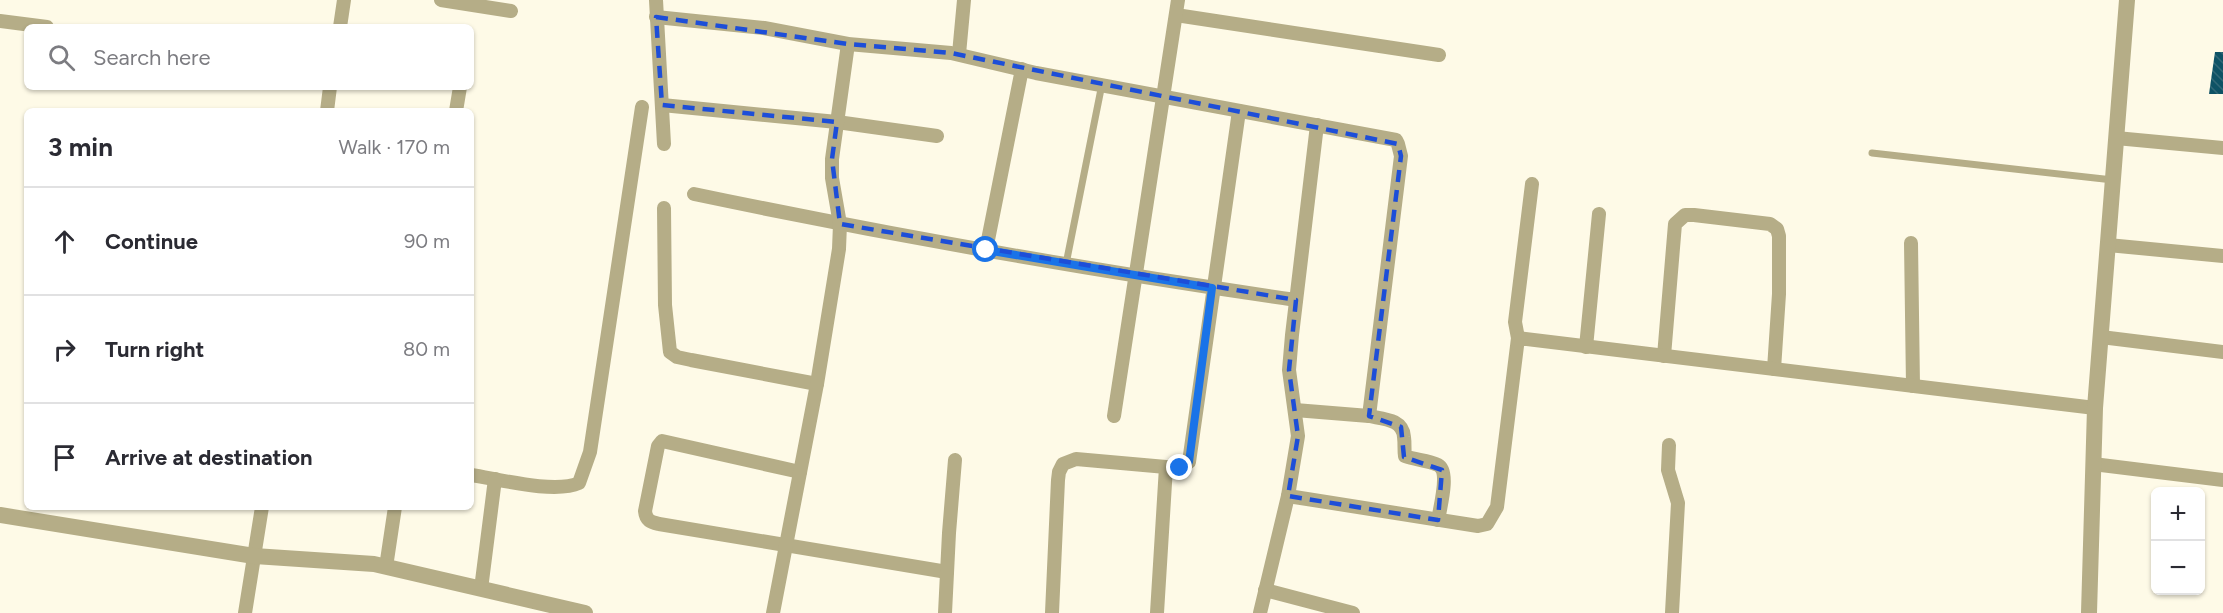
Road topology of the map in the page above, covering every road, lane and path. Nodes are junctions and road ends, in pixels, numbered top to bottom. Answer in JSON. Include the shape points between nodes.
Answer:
{"nodes":[{"id":1,"x":344,"y":0,"type":"edge"},
{"id":2,"x":441,"y":0,"type":"edge"},
{"id":3,"x":656,"y":0,"type":"edge"},
{"id":4,"x":964,"y":0,"type":"edge"},
{"id":5,"x":1178,"y":0,"type":"edge"},
{"id":6,"x":2127,"y":0,"type":"edge"},
{"id":7,"x":511,"y":11,"type":"dead end"},
{"id":8,"x":1176,"y":15,"type":"junction"},
{"id":9,"x":656,"y":17,"type":"junction"},
{"id":10,"x":0,"y":21,"type":"edge"},
{"id":11,"x":24,"y":24,"type":"edge"},
{"id":12,"x":340,"y":24,"type":"edge"},
{"id":13,"x":848,"y":44,"type":"junction"},
{"id":14,"x":959,"y":54,"type":"junction"},
{"id":15,"x":1439,"y":55,"type":"dead end"},
{"id":16,"x":1022,"y":69,"type":"junction"},
{"id":17,"x":1102,"y":84,"type":"junction"},
{"id":18,"x":330,"y":90,"type":"edge"},
{"id":19,"x":460,"y":90,"type":"edge"},
{"id":20,"x":1164,"y":97,"type":"junction"},
{"id":21,"x":662,"y":105,"type":"junction"},
{"id":22,"x":642,"y":107,"type":"dead end"},
{"id":23,"x":327,"y":108,"type":"edge"},
{"id":24,"x":456,"y":108,"type":"edge"},
{"id":25,"x":1239,"y":111,"type":"junction"},
{"id":26,"x":837,"y":123,"type":"junction"},
{"id":27,"x":1317,"y":125,"type":"junction"},
{"id":28,"x":937,"y":136,"type":"dead end"},
{"id":29,"x":2116,"y":138,"type":"junction"},
{"id":30,"x":664,"y":144,"type":"dead end"},
{"id":31,"x":2223,"y":147,"type":"edge"},
{"id":32,"x":1872,"y":153,"type":"dead end"},
{"id":33,"x":2113,"y":180,"type":"junction"},
{"id":34,"x":1532,"y":184,"type":"dead end"},
{"id":35,"x":694,"y":194,"type":"dead end"},
{"id":36,"x":664,"y":208,"type":"dead end"},
{"id":37,"x":1599,"y":214,"type":"dead end"},
{"id":38,"x":840,"y":224,"type":"junction"},
{"id":39,"x":1911,"y":243,"type":"dead end"},
{"id":40,"x":2108,"y":245,"type":"junction"},
{"id":41,"x":986,"y":250,"type":"junction"},
{"id":42,"x":2223,"y":256,"type":"edge"},
{"id":43,"x":1066,"y":264,"type":"junction"},
{"id":44,"x":1137,"y":277,"type":"junction"},
{"id":45,"x":1212,"y":288,"type":"junction"},
{"id":46,"x":1296,"y":300,"type":"junction"},
{"id":47,"x":2101,"y":337,"type":"junction"},
{"id":48,"x":1518,"y":338,"type":"junction"},
{"id":49,"x":1586,"y":347,"type":"junction"},
{"id":50,"x":2223,"y":352,"type":"edge"},
{"id":51,"x":1664,"y":356,"type":"junction"},
{"id":52,"x":1774,"y":369,"type":"junction"},
{"id":53,"x":817,"y":384,"type":"junction"},
{"id":54,"x":1913,"y":386,"type":"junction"},
{"id":55,"x":2095,"y":408,"type":"junction"},
{"id":56,"x":1295,"y":410,"type":"junction"},
{"id":57,"x":1114,"y":416,"type":"dead end"},
{"id":58,"x":1369,"y":416,"type":"junction"},
{"id":59,"x":1669,"y":445,"type":"dead end"},
{"id":60,"x":956,"y":460,"type":"dead end"},
{"id":61,"x":2093,"y":464,"type":"junction"},
{"id":62,"x":1166,"y":467,"type":"junction"},
{"id":63,"x":800,"y":472,"type":"junction"},
{"id":64,"x":474,"y":475,"type":"edge"},
{"id":65,"x":495,"y":478,"type":"junction"},
{"id":66,"x":2223,"y":480,"type":"edge"},
{"id":67,"x":1288,"y":496,"type":"junction"},
{"id":68,"x":262,"y":510,"type":"edge"},
{"id":69,"x":395,"y":510,"type":"edge"},
{"id":70,"x":0,"y":515,"type":"edge"},
{"id":71,"x":1438,"y":520,"type":"junction"},
{"id":72,"x":786,"y":545,"type":"junction"},
{"id":73,"x":254,"y":556,"type":"junction"},
{"id":74,"x":386,"y":567,"type":"junction"},
{"id":75,"x":947,"y":572,"type":"junction"},
{"id":76,"x":481,"y":589,"type":"junction"},
{"id":77,"x":1265,"y":590,"type":"junction"},
{"id":78,"x":559,"y":610,"type":"edge"},
{"id":79,"x":245,"y":613,"type":"edge"},
{"id":80,"x":585,"y":613,"type":"edge"},
{"id":81,"x":773,"y":613,"type":"edge"},
{"id":82,"x":945,"y":613,"type":"edge"},
{"id":83,"x":1052,"y":613,"type":"edge"},
{"id":84,"x":1157,"y":613,"type":"edge"},
{"id":85,"x":1260,"y":613,"type":"edge"},
{"id":86,"x":1353,"y":613,"type":"edge"},
{"id":87,"x":1672,"y":613,"type":"edge"},
{"id":88,"x":2089,"y":613,"type":"edge"}],
"edges":[{"from":1,"to":12,"type":"street"},
{"from":2,"to":7,"type":"street"},
{"from":3,"to":9,"type":"street"},
{"from":4,"to":14,"type":"street"},
{"from":5,"to":8,"type":"street"},
{"from":6,"to":29,"type":"street"},
{"from":8,"to":15,"type":"street"},
{"from":8,"to":20,"type":"street"},
{"from":9,"to":13,"type":"street","via":[[764,28]]},
{"from":9,"to":21,"type":"street"},
{"from":10,"to":11,"type":"street"},
{"from":13,"to":14,"type":"street"},
{"from":13,"to":26,"type":"street"},
{"from":14,"to":16,"type":"street"},
{"from":16,"to":17,"type":"street"},
{"from":16,"to":41,"type":"street"},
{"from":17,"to":20,"type":"street"},
{"from":17,"to":43,"type":"lane"},
{"from":18,"to":23,"type":"street"},
{"from":19,"to":24,"type":"street"},
{"from":20,"to":25,"type":"street"},
{"from":20,"to":44,"type":"street"},
{"from":21,"to":26,"type":"street"},
{"from":21,"to":30,"type":"street"},
{"from":22,"to":65,"type":"street","via":[[590,452],[579,483],[568,488],[550,487]]},
{"from":25,"to":27,"type":"street"},
{"from":25,"to":45,"type":"street"},
{"from":26,"to":28,"type":"street"},
{"from":26,"to":38,"type":"street","via":[[832,168]]},
{"from":27,"to":46,"type":"street"},
{"from":27,"to":58,"type":"street","via":[[1391,138],[1400,148]]},
{"from":29,"to":31,"type":"street"},
{"from":29,"to":33,"type":"street"},
{"from":32,"to":33,"type":"lane"},
{"from":33,"to":40,"type":"street"},
{"from":34,"to":48,"type":"street","via":[[1515,322]]},
{"from":35,"to":38,"type":"street"},
{"from":36,"to":53,"type":"street","via":[[665,305],[670,352],[677,357]]},
{"from":37,"to":49,"type":"street"},
{"from":38,"to":41,"type":"street"},
{"from":38,"to":53,"type":"street"},
{"from":39,"to":54,"type":"street"},
{"from":40,"to":42,"type":"street"},
{"from":40,"to":47,"type":"street"},
{"from":41,"to":43,"type":"street"},
{"from":43,"to":44,"type":"street"},
{"from":44,"to":45,"type":"street"},
{"from":44,"to":57,"type":"street"},
{"from":45,"to":46,"type":"street"},
{"from":45,"to":62,"type":"street","via":[[1189,462],[1180,468]]},
{"from":46,"to":56,"type":"street","via":[[1289,369]]},
{"from":47,"to":50,"type":"street"},
{"from":47,"to":55,"type":"street"},
{"from":48,"to":49,"type":"street"},
{"from":48,"to":71,"type":"street","via":[[1497,507],[1487,524],[1478,526]]},
{"from":49,"to":51,"type":"street"},
{"from":51,"to":52,"type":"street"},
{"from":51,"to":52,"type":"street","via":[[1677,220],[1686,216],[1770,224],[1779,236]]},
{"from":52,"to":54,"type":"street"},
{"from":53,"to":63,"type":"street"},
{"from":54,"to":55,"type":"street"},
{"from":55,"to":61,"type":"street"},
{"from":56,"to":58,"type":"street"},
{"from":56,"to":67,"type":"street","via":[[1298,436]]},
{"from":58,"to":71,"type":"street","via":[[1396,422],[1401,427],[1405,456],[1443,470]]},
{"from":59,"to":87,"type":"street","via":[[1668,470],[1678,503]]},
{"from":60,"to":75,"type":"street"},
{"from":61,"to":66,"type":"street"},
{"from":61,"to":88,"type":"street"},
{"from":62,"to":83,"type":"street","via":[[1076,459],[1064,464],[1058,480]]},
{"from":62,"to":84,"type":"street"},
{"from":63,"to":72,"type":"street"},
{"from":63,"to":72,"type":"street","via":[[662,441],[645,512],[649,521],[659,524]]},
{"from":64,"to":65,"type":"street"},
{"from":65,"to":76,"type":"street"},
{"from":67,"to":71,"type":"street"},
{"from":67,"to":77,"type":"street"},
{"from":68,"to":73,"type":"street"},
{"from":69,"to":74,"type":"street"},
{"from":70,"to":73,"type":"street"},
{"from":72,"to":75,"type":"street"},
{"from":72,"to":81,"type":"street"},
{"from":73,"to":74,"type":"street"},
{"from":73,"to":79,"type":"street"},
{"from":74,"to":76,"type":"street"},
{"from":75,"to":82,"type":"street"},
{"from":76,"to":78,"type":"street"},
{"from":77,"to":85,"type":"street"},
{"from":77,"to":86,"type":"street"},
{"from":78,"to":80,"type":"street"}]}
